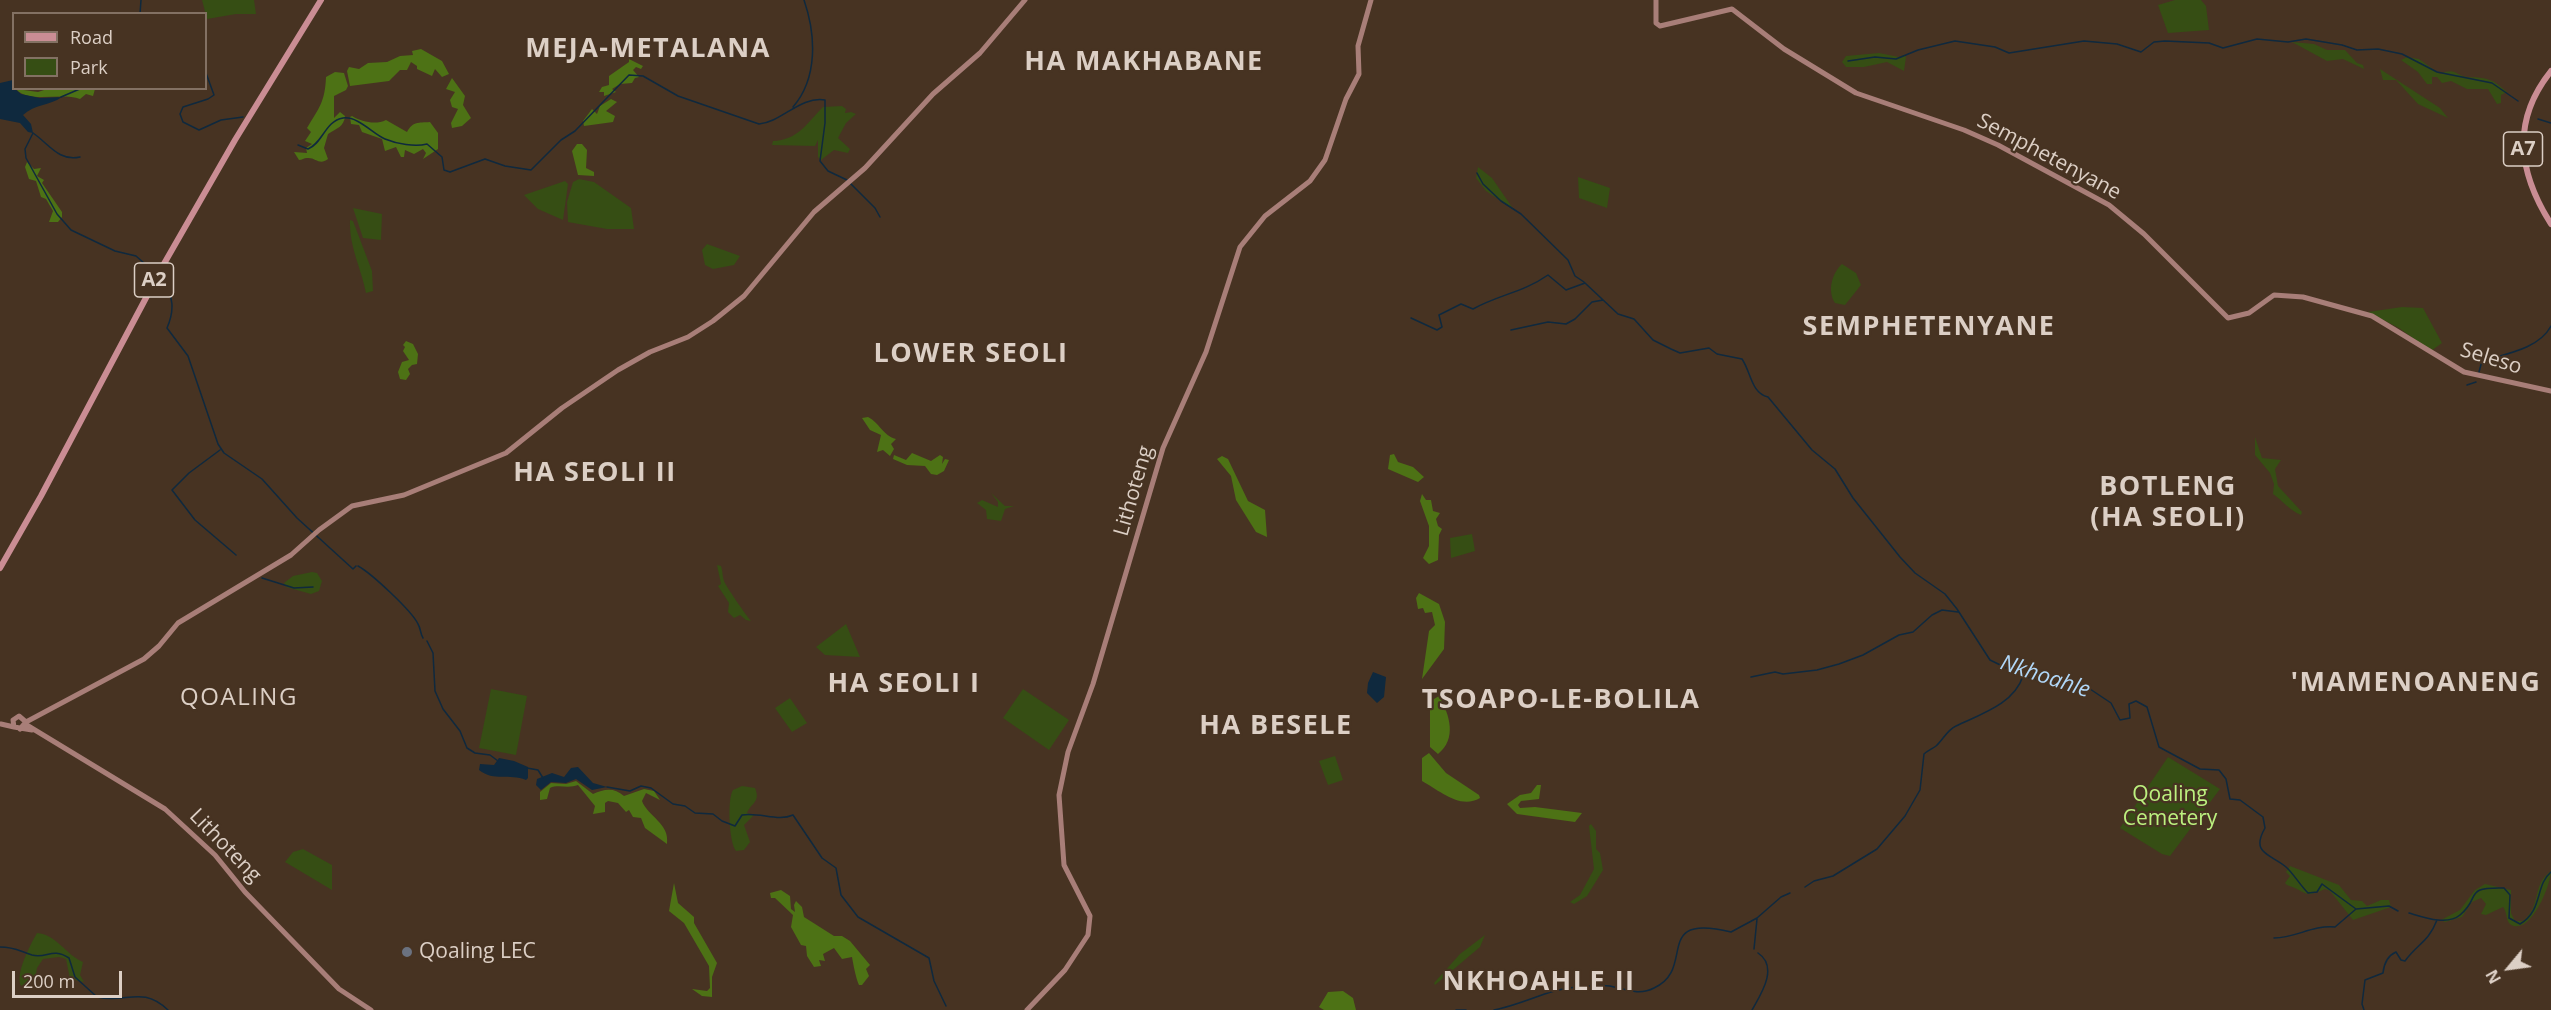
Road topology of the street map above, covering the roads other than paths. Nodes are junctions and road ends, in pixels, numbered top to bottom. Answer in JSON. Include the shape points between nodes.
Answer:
{"nodes":[{"id":1,"x":321,"y":0,"type":"edge"},
{"id":2,"x":1025,"y":0,"type":"edge"},
{"id":3,"x":1371,"y":0,"type":"edge"},
{"id":4,"x":1656,"y":0,"type":"edge"},
{"id":5,"x":2551,"y":71,"type":"edge"},
{"id":6,"x":2551,"y":224,"type":"edge"},
{"id":7,"x":2424,"y":349,"type":"joint"},
{"id":8,"x":2551,"y":391,"type":"edge"},
{"id":9,"x":0,"y":568,"type":"edge"},
{"id":10,"x":36,"y":716,"type":"junction"},
{"id":11,"x":0,"y":724,"type":"edge"},
{"id":12,"x":21,"y":724,"type":"junction"},
{"id":13,"x":36,"y":731,"type":"junction"},
{"id":14,"x":371,"y":1010,"type":"edge"},
{"id":15,"x":1027,"y":1010,"type":"edge"}],
"edges":[{"from":1,"to":9,"type":"main road","number":"A2","via":[[165,262]]},
{"from":2,"to":10,"type":"main road","via":[[980,53],[933,94],[846,186],[799,227],[744,296],[702,329],[618,370],[506,453],[404,495],[356,505],[286,558],[178,623],[144,659]]},
{"from":3,"to":15,"type":"main road","name":"Lithoteng","via":[[1358,46],[1359,74],[1325,160],[1310,181],[1265,216],[1239,246],[1206,352],[1163,448],[1093,684],[1068,752],[1059,795],[1064,865],[1090,916],[1088,935],[1065,970]]},
{"from":4,"to":7,"type":"main road","name":"Semphetenyane","via":[[1656,22],[1663,26],[1732,9],[1784,49],[1856,93],[1972,134],[2109,205],[2144,234],[2228,318],[2249,313],[2274,296],[2295,295],[2372,316]]},
{"from":5,"to":6,"type":"main road","number":"A7","via":[[2527,113],[2523,154],[2534,194]]},
{"from":7,"to":8,"type":"main road","name":"Seleso","via":[[2464,372]]},
{"from":10,"to":12,"type":"main road"},
{"from":10,"to":13,"type":"main road"},
{"from":11,"to":12,"type":"main road"},
{"from":11,"to":12,"type":"main road","via":[[13,720]]},
{"from":12,"to":13,"type":"main road","name":"Lithoteng"},
{"from":13,"to":14,"type":"main road","name":"Lithoteng","via":[[165,809],[215,855],[245,892],[339,989]]}]}
